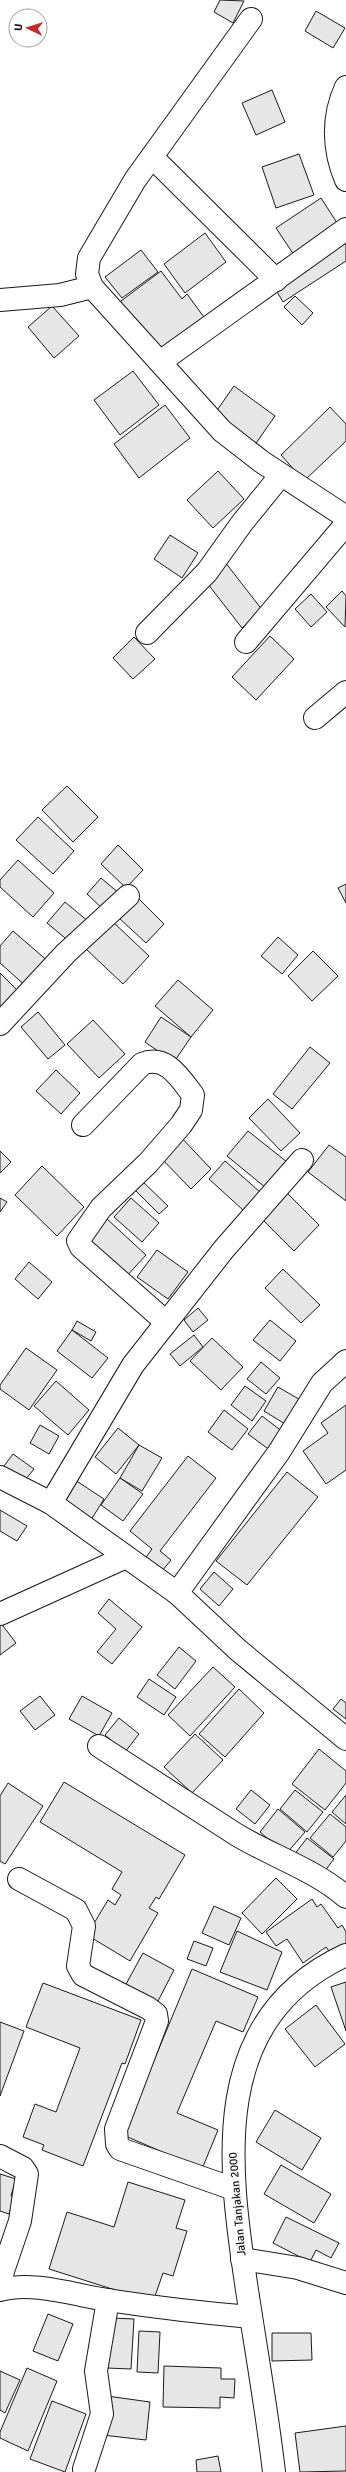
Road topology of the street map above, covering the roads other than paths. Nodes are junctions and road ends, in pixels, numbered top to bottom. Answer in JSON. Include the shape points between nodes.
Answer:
{"nodes":[{"id":1,"x":251,"y":19,"type":"dead end"},
{"id":2,"x":346,"y":87,"type":"edge"},
{"id":3,"x":152,"y":157,"type":"junction"},
{"id":4,"x":346,"y":180,"type":"edge"},
{"id":5,"x":346,"y":229,"type":"edge"},
{"id":6,"x":276,"y":280,"type":"junction"},
{"id":7,"x":92,"y":287,"type":"junction"},
{"id":8,"x":0,"y":300,"type":"edge"},
{"id":9,"x":160,"y":362,"type":"junction"},
{"id":10,"x":281,"y":475,"type":"junction"},
{"id":11,"x":346,"y":518,"type":"edge"},
{"id":12,"x":346,"y":524,"type":"edge"},
{"id":13,"x":147,"y":633,"type":"dead end"},
{"id":14,"x":246,"y":642,"type":"dead end"},
{"id":15,"x":346,"y":692,"type":"edge"},
{"id":16,"x":315,"y":718,"type":"dead end"},
{"id":17,"x":128,"y":896,"type":"dead end"},
{"id":18,"x":0,"y":1024,"type":"edge"},
{"id":19,"x":83,"y":1125,"type":"dead end"},
{"id":20,"x":302,"y":1160,"type":"dead end"},
{"id":21,"x":166,"y":1322,"type":"junction"},
{"id":22,"x":346,"y":1361,"type":"edge"},
{"id":23,"x":0,"y":1477,"type":"edge"},
{"id":24,"x":51,"y":1503,"type":"junction"},
{"id":25,"x":126,"y":1557,"type":"junction"},
{"id":26,"x":177,"y":1593,"type":"junction"},
{"id":27,"x":0,"y":1614,"type":"edge"},
{"id":28,"x":346,"y":1739,"type":"edge"},
{"id":29,"x":99,"y":1746,"type":"dead end"},
{"id":30,"x":19,"y":1879,"type":"dead end"},
{"id":31,"x":346,"y":1897,"type":"edge"},
{"id":32,"x":346,"y":1955,"type":"edge"},
{"id":33,"x":0,"y":2156,"type":"edge"},
{"id":34,"x":234,"y":2189,"type":"junction"},
{"id":35,"x":242,"y":2259,"type":"junction"},
{"id":36,"x":346,"y":2283,"type":"edge"},
{"id":37,"x":0,"y":2286,"type":"edge"},
{"id":38,"x":0,"y":2290,"type":"edge"},
{"id":39,"x":108,"y":2300,"type":"junction"},
{"id":40,"x":251,"y":2317,"type":"junction"},
{"id":41,"x":84,"y":2469,"type":"dead end"},
{"id":42,"x":274,"y":2472,"type":"edge"}],
"edges":[{"from":1,"to":3,"type":"street"},
{"from":2,"to":4,"type":"street","via":[[341,98],[335,133],[340,166]]},
{"from":3,"to":6,"type":"street"},
{"from":3,"to":7,"type":"street","via":[[135,180],[89,258],[87,274]]},
{"from":5,"to":6,"type":"street"},
{"from":6,"to":9,"type":"street"},
{"from":7,"to":8,"type":"street","via":[[60,295]]},
{"from":7,"to":9,"type":"street"},
{"from":9,"to":10,"type":"street","via":[[222,431]]},
{"from":10,"to":11,"type":"street"},
{"from":10,"to":13,"type":"street","via":[[207,572]]},
{"from":12,"to":14,"type":"street"},
{"from":15,"to":16,"type":"street"},
{"from":17,"to":18,"type":"street","via":[[66,953]]},
{"from":19,"to":21,"type":"street","via":[[142,1064],[151,1060],[159,1061],[174,1072],[194,1095],[191,1110],[181,1125],[148,1163],[101,1208],[78,1241],[81,1247]]},
{"from":20,"to":21,"type":"street","via":[[229,1243]]},
{"from":21,"to":24,"type":"street","via":[[134,1365]]},
{"from":22,"to":26,"type":"street","via":[[322,1383],[279,1452]]},
{"from":23,"to":24,"type":"street"},
{"from":24,"to":25,"type":"street"},
{"from":25,"to":26,"type":"street"},
{"from":25,"to":27,"type":"street"},
{"from":26,"to":28,"type":"street","via":[[238,1650]]},
{"from":29,"to":31,"type":"street","via":[[256,1847],[287,1860]]},
{"from":30,"to":34,"type":"street","via":[[76,1910],[84,1926],[78,1966],[83,1975],[156,2014],[157,2021],[116,2130],[120,2149]]},
{"from":32,"to":34,"type":"street","name":"Jalan Tanjakan 2000","via":[[316,1970],[293,1989],[269,2016],[249,2052],[238,2089],[232,2132]]},
{"from":33,"to":37,"type":"street","via":[[23,2168],[27,2174],[20,2221]]},
{"from":34,"to":35,"type":"street","name":"Jalan Tanjakan 2000"},
{"from":35,"to":36,"type":"street","via":[[298,2268]]},
{"from":35,"to":40,"type":"street","name":"Jalan Tanjakan 2000"},
{"from":38,"to":39,"type":"street","via":[[36,2289]]},
{"from":39,"to":40,"type":"street"},
{"from":39,"to":41,"type":"street","via":[[96,2372],[102,2414]]},
{"from":40,"to":42,"type":"street","name":"Jalan Tanjakan 2000"}]}
